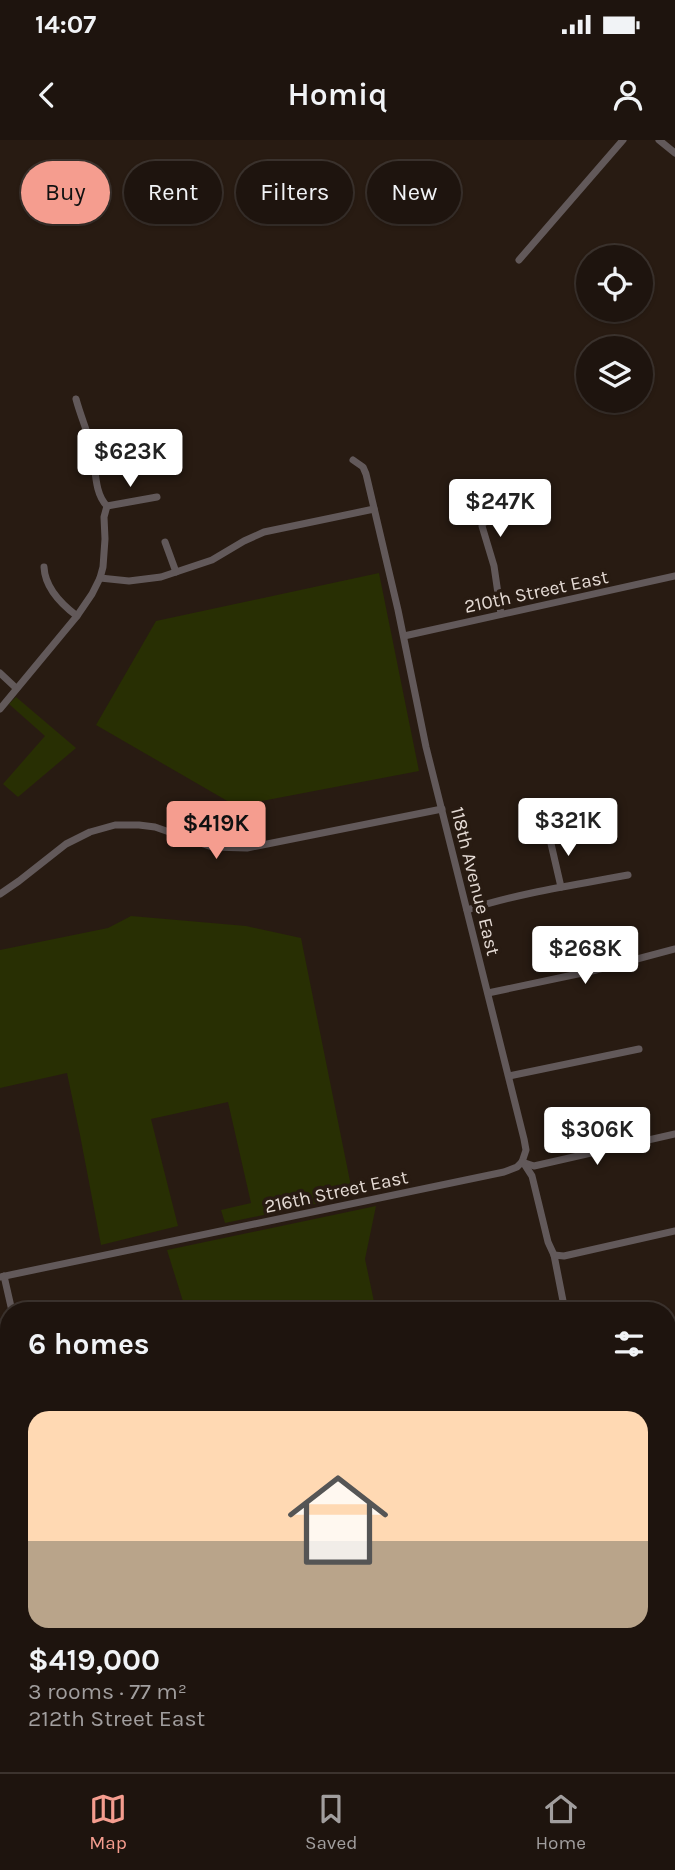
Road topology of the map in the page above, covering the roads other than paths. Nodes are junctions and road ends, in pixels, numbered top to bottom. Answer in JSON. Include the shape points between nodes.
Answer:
{"nodes":[{"id":1,"x":623,"y":140,"type":"edge"},
{"id":2,"x":659,"y":140,"type":"edge"},
{"id":3,"x":675,"y":153,"type":"edge"},
{"id":4,"x":519,"y":260,"type":"dead end"},
{"id":5,"x":76,"y":399,"type":"dead end"},
{"id":6,"x":353,"y":460,"type":"dead end"},
{"id":7,"x":509,"y":487,"type":"dead end"},
{"id":8,"x":157,"y":497,"type":"dead end"},
{"id":9,"x":107,"y":506,"type":"junction"},
{"id":10,"x":374,"y":509,"type":"junction"},
{"id":11,"x":165,"y":542,"type":"dead end"},
{"id":12,"x":44,"y":567,"type":"dead end"},
{"id":13,"x":176,"y":572,"type":"junction"},
{"id":14,"x":675,"y":576,"type":"edge"},
{"id":15,"x":100,"y":578,"type":"junction"},
{"id":16,"x":501,"y":614,"type":"junction"},
{"id":17,"x":77,"y":616,"type":"junction"},
{"id":18,"x":404,"y":636,"type":"junction"},
{"id":19,"x":0,"y":673,"type":"edge"},
{"id":20,"x":16,"y":688,"type":"junction"},
{"id":21,"x":0,"y":709,"type":"edge"},
{"id":22,"x":442,"y":809,"type":"junction"},
{"id":23,"x":548,"y":835,"type":"dead end"},
{"id":24,"x":628,"y":875,"type":"dead end"},
{"id":25,"x":561,"y":887,"type":"junction"},
{"id":26,"x":0,"y":894,"type":"edge"},
{"id":27,"x":467,"y":909,"type":"junction"},
{"id":28,"x":675,"y":949,"type":"edge"},
{"id":29,"x":488,"y":993,"type":"junction"},
{"id":30,"x":639,"y":1049,"type":"dead end"},
{"id":31,"x":509,"y":1076,"type":"junction"},
{"id":32,"x":675,"y":1134,"type":"edge"},
{"id":33,"x":522,"y":1162,"type":"junction"},
{"id":34,"x":675,"y":1231,"type":"edge"},
{"id":35,"x":554,"y":1255,"type":"junction"},
{"id":36,"x":2,"y":1277,"type":"edge"},
{"id":37,"x":9,"y":1302,"type":"edge"},
{"id":38,"x":563,"y":1302,"type":"edge"}],
"edges":[{"from":1,"to":4,"type":"street"},
{"from":2,"to":3,"type":"street"},
{"from":5,"to":9,"type":"street","via":[[91,444],[99,492]]},
{"from":6,"to":10,"type":"street","name":"118th Avenue East","via":[[366,474]]},
{"from":7,"to":16,"type":"street","via":[[515,513],[482,526]]},
{"from":8,"to":9,"type":"street"},
{"from":9,"to":15,"type":"street"},
{"from":10,"to":13,"type":"street","via":[[264,533]]},
{"from":10,"to":18,"type":"street","name":"118th Avenue East"},
{"from":11,"to":13,"type":"street"},
{"from":12,"to":17,"type":"street","via":[[55,595]]},
{"from":13,"to":15,"type":"street","via":[[140,580]]},
{"from":14,"to":16,"type":"street","name":"210th Street East"},
{"from":15,"to":17,"type":"street"},
{"from":16,"to":18,"type":"street","name":"210th Street East"},
{"from":17,"to":20,"type":"street"},
{"from":18,"to":22,"type":"street","name":"118th Avenue East"},
{"from":19,"to":20,"type":"street"},
{"from":20,"to":21,"type":"street"},
{"from":22,"to":26,"type":"street","via":[[247,848],[212,847],[155,827],[115,825],[66,844]]},
{"from":22,"to":27,"type":"street","name":"118th Avenue East"},
{"from":23,"to":25,"type":"street"},
{"from":24,"to":25,"type":"street"},
{"from":25,"to":27,"type":"street"},
{"from":27,"to":29,"type":"street","name":"118th Avenue East"},
{"from":28,"to":29,"type":"street"},
{"from":29,"to":31,"type":"street","name":"118th Avenue East"},
{"from":30,"to":31,"type":"street"},
{"from":31,"to":33,"type":"street","name":"118th Avenue East","via":[[526,1150]]},
{"from":32,"to":33,"type":"street","name":"216th Street East","via":[[534,1166]]},
{"from":33,"to":35,"type":"street","name":"118th Avenue East","via":[[532,1176]]},
{"from":33,"to":36,"type":"street","name":"216th Street East","via":[[505,1172]]},
{"from":34,"to":35,"type":"street"},
{"from":35,"to":38,"type":"street","name":"118th Avenue East"},
{"from":36,"to":37,"type":"street"}]}
